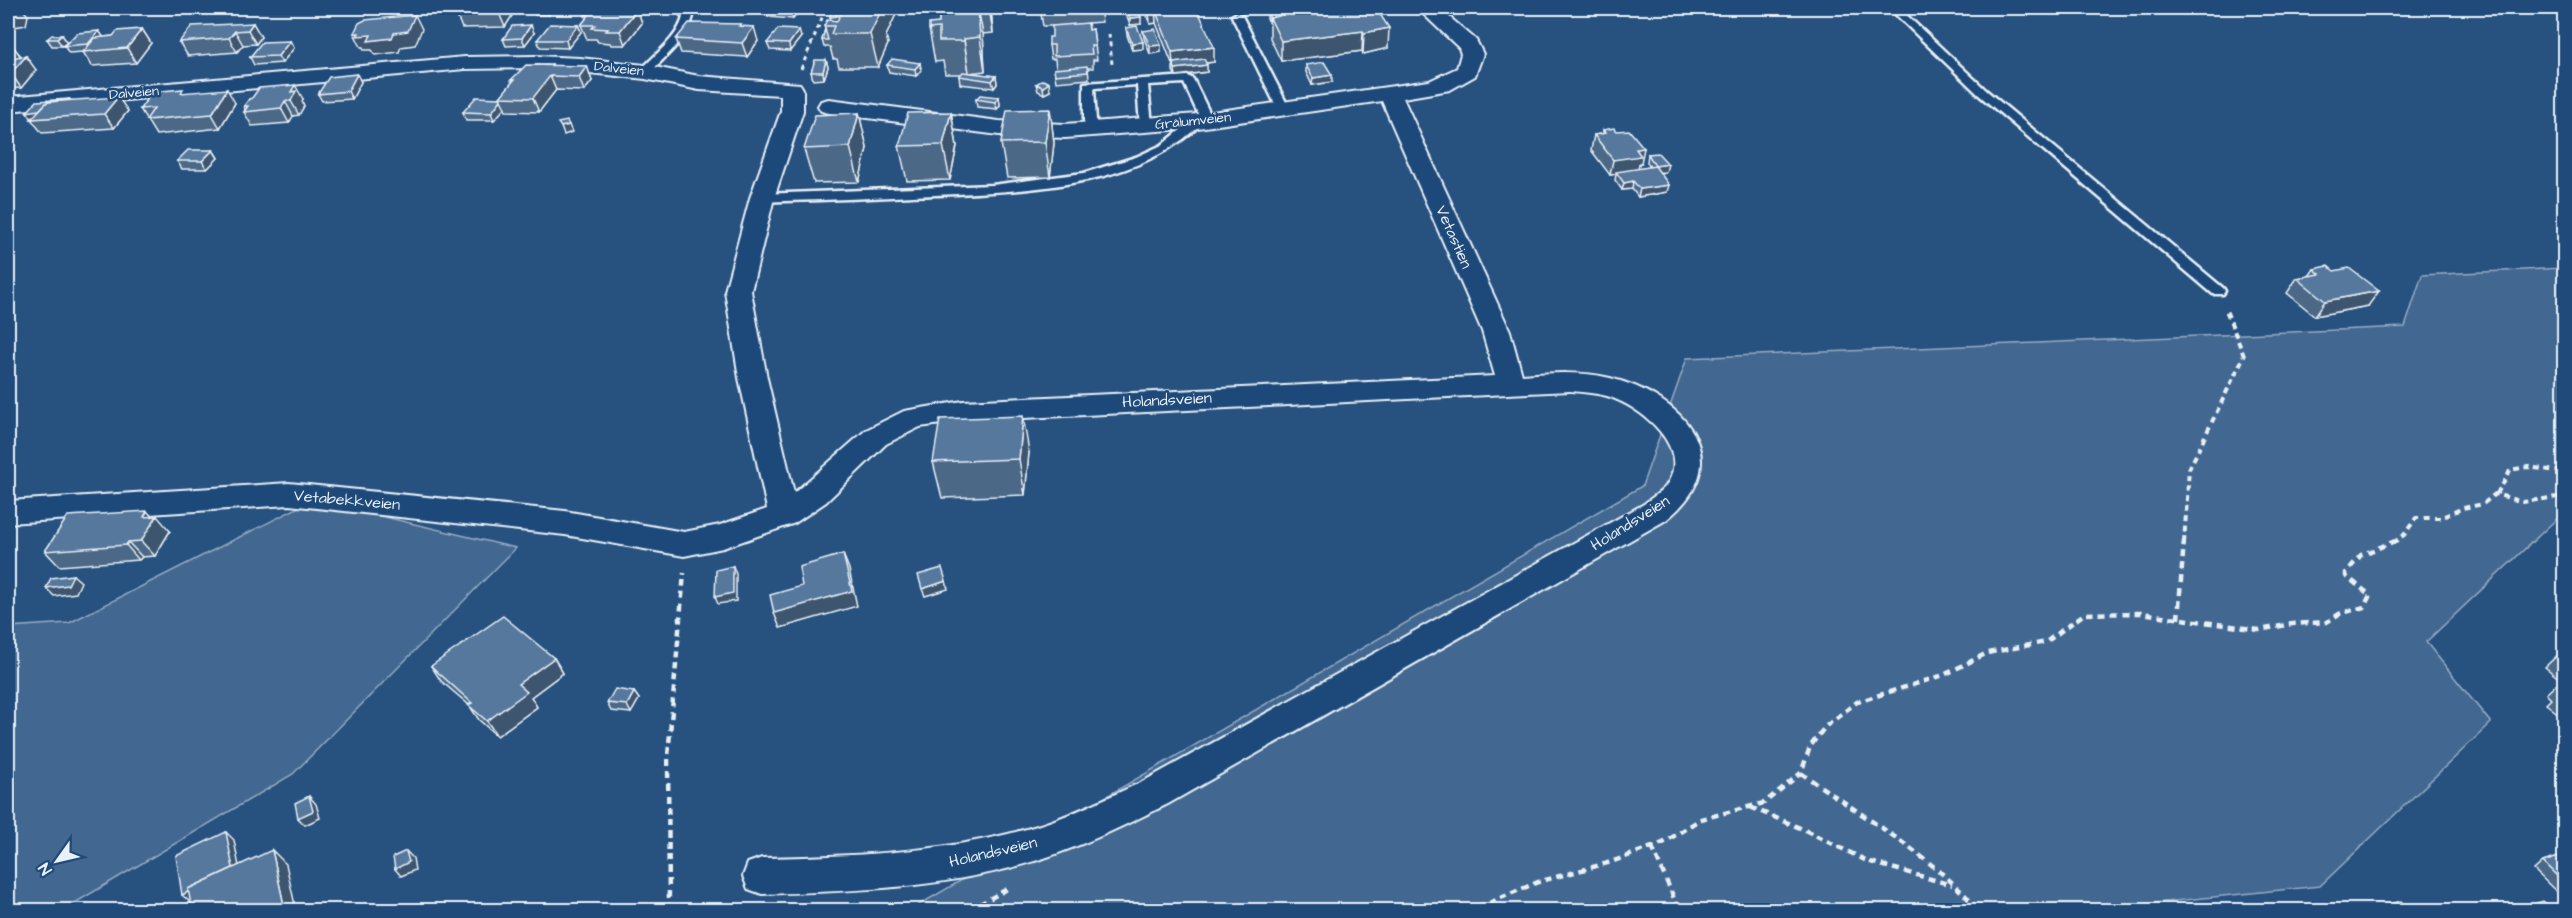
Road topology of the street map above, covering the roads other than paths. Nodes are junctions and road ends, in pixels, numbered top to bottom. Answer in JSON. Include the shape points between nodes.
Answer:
{"nodes":[{"id":1,"x":679,"y":8,"type":"edge"},
{"id":2,"x":1427,"y":8,"type":"edge"},
{"id":3,"x":1894,"y":8,"type":"edge"},
{"id":4,"x":1237,"y":16,"type":"dead end"},
{"id":5,"x":645,"y":72,"type":"junction"},
{"id":6,"x":1142,"y":81,"type":"junction"},
{"id":7,"x":1390,"y":94,"type":"junction"},
{"id":8,"x":8,"y":104,"type":"edge"},
{"id":9,"x":829,"y":106,"type":"dead end"},
{"id":10,"x":1284,"y":110,"type":"junction"},
{"id":11,"x":1202,"y":121,"type":"junction"},
{"id":12,"x":1146,"y":125,"type":"junction"},
{"id":13,"x":1093,"y":129,"type":"junction"},
{"id":14,"x":762,"y":198,"type":"junction"},
{"id":15,"x":2218,"y":291,"type":"road end"},
{"id":16,"x":1511,"y":384,"type":"junction"},
{"id":17,"x":8,"y":512,"type":"edge"},
{"id":18,"x":784,"y":515,"type":"junction"},
{"id":19,"x":684,"y":544,"type":"joint"},
{"id":20,"x":762,"y":876,"type":"dead end"}],
"edges":[{"from":1,"to":5,"type":"lane","via":[[688,21]]},
{"from":2,"to":7,"type":"street","name":"Grålumveien","via":[[1468,45],[1471,62],[1467,71],[1442,85]]},
{"from":3,"to":15,"type":"lane","via":[[1983,93]]},
{"from":4,"to":10,"type":"lane"},
{"from":5,"to":8,"type":"street","name":"Dalveien","via":[[535,62],[465,63]]},
{"from":5,"to":14,"type":"street","name":"Dalveien","via":[[699,83],[792,89],[792,111]]},
{"from":6,"to":11,"type":"lane","via":[[1188,79]]},
{"from":6,"to":12,"type":"lane"},
{"from":6,"to":13,"type":"lane","via":[[1088,85]]},
{"from":7,"to":10,"type":"street","name":"Grålumveien"},
{"from":7,"to":16,"type":"street","name":"Vetastien","via":[[1496,331]]},
{"from":9,"to":13,"type":"street","name":"Grålumveien","via":[[999,128]]},
{"from":10,"to":11,"type":"street","name":"Grålumveien"},
{"from":11,"to":12,"type":"street","name":"Grålumveien"},
{"from":11,"to":14,"type":"lane","via":[[1166,147],[1134,161],[1051,183]]},
{"from":12,"to":13,"type":"street","name":"Grålumveien"},
{"from":14,"to":18,"type":"street","via":[[738,291]]},
{"from":16,"to":18,"type":"street","name":"Holandsveien","via":[[941,413],[914,418],[876,437],[815,494]]},
{"from":16,"to":20,"type":"street","name":"Holandsveien","via":[[1590,383],[1611,387],[1650,405],[1672,425],[1686,451],[1688,468],[1682,486],[1655,512],[1155,793],[1086,826],[1025,846],[958,861],[885,870]]},
{"from":17,"to":19,"type":"street","name":"Vetabekkveien","via":[[289,494],[565,523]]},
{"from":18,"to":19,"type":"street","name":"Holandsveien","via":[[723,536]]}]}
